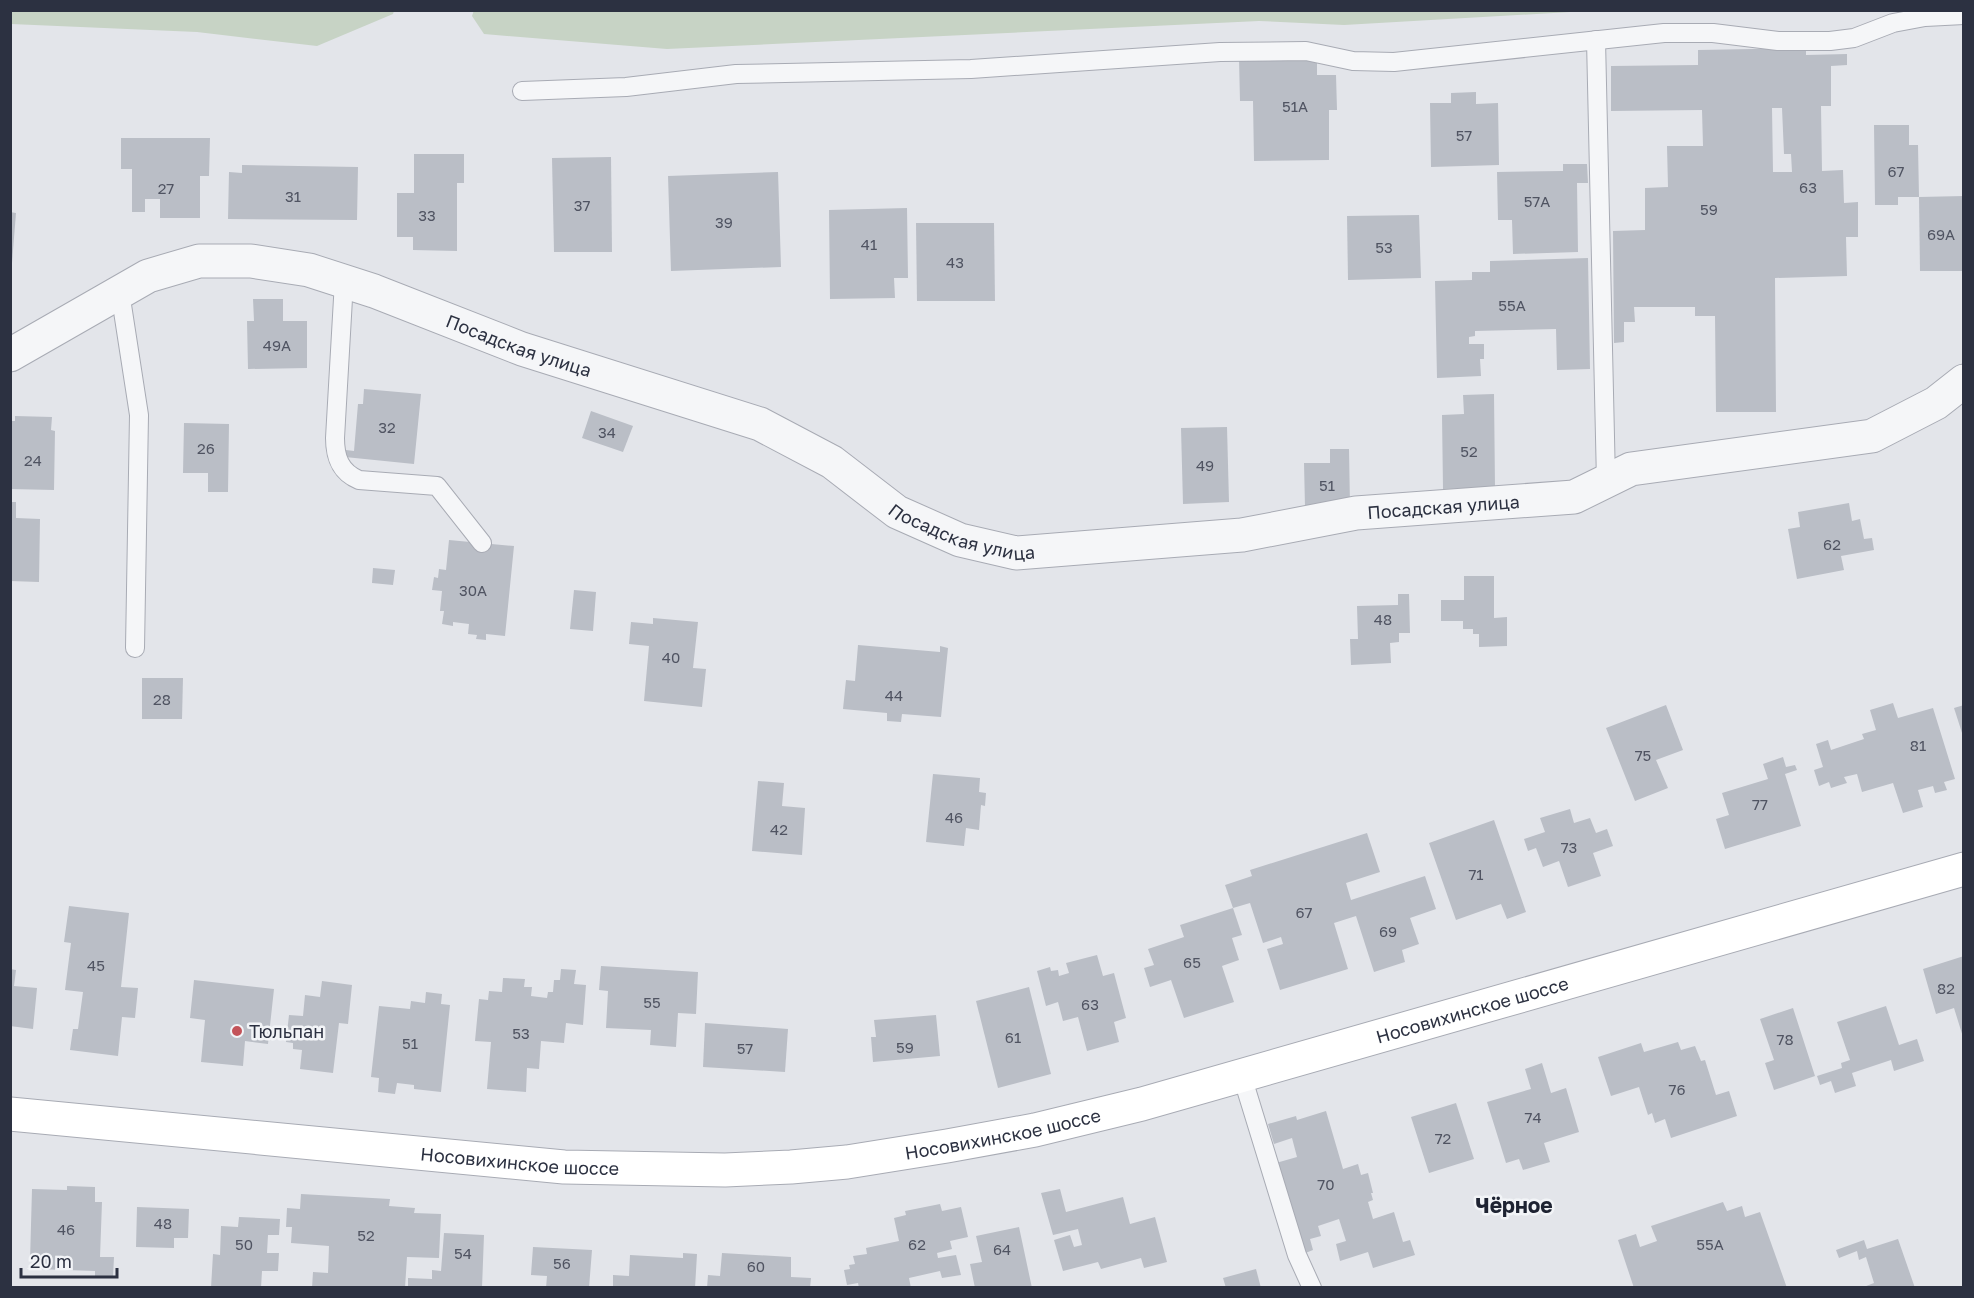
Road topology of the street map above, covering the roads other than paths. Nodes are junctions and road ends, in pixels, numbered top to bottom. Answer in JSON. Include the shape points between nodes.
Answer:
{"nodes":[{"id":1,"x":1964,"y":15,"type":"edge"},
{"id":2,"x":1596,"y":40,"type":"junction"},
{"id":3,"x":522,"y":91,"type":"dead end"},
{"id":4,"x":344,"y":281,"type":"junction"},
{"id":5,"x":120,"y":292,"type":"junction"},
{"id":6,"x":10,"y":355,"type":"edge"},
{"id":7,"x":1964,"y":381,"type":"edge"},
{"id":8,"x":1606,"y":481,"type":"junction"},
{"id":9,"x":482,"y":543,"type":"dead end"},
{"id":10,"x":135,"y":648,"type":"dead end"},
{"id":11,"x":1964,"y":869,"type":"edge"},
{"id":12,"x":1242,"y":1076,"type":"junction"},
{"id":13,"x":10,"y":1114,"type":"edge"},
{"id":14,"x":1312,"y":1287,"type":"edge"}],
"edges":[{"from":1,"to":2,"type":"lane","via":[[1893,23],[1854,38],[1830,42],[1778,42],[1713,33]]},
{"from":2,"to":3,"type":"lane","via":[[1394,62],[1353,61],[1306,51],[1220,52],[971,69],[736,74],[626,87]]},
{"from":2,"to":8,"type":"lane"},
{"from":4,"to":5,"type":"street","name":"Посадская улица","via":[[309,270],[251,261],[199,261],[148,276]]},
{"from":4,"to":8,"type":"street","name":"Посадская улица","via":[[522,349],[760,424],[832,462],[897,512],[960,540],[1016,553],[1242,535],[1356,513],[1574,497]]},
{"from":4,"to":9,"type":"lane","via":[[335,438],[339,462],[350,476],[359,480],[437,486]]},
{"from":5,"to":6,"type":"street","name":"Посадская улица"},
{"from":5,"to":10,"type":"lane","via":[[139,415]]},
{"from":7,"to":8,"type":"street","name":"Посадская улица","via":[[1936,403],[1872,436],[1631,469]]},
{"from":11,"to":12,"type":"main road","name":"Носовихинское шоссе"},
{"from":12,"to":13,"type":"main road","name":"Носовихинское шоссе","via":[[1142,1104],[947,1146],[836,1163],[725,1170],[564,1167]]},
{"from":12,"to":14,"type":"lane","via":[[1297,1255]]}]}
